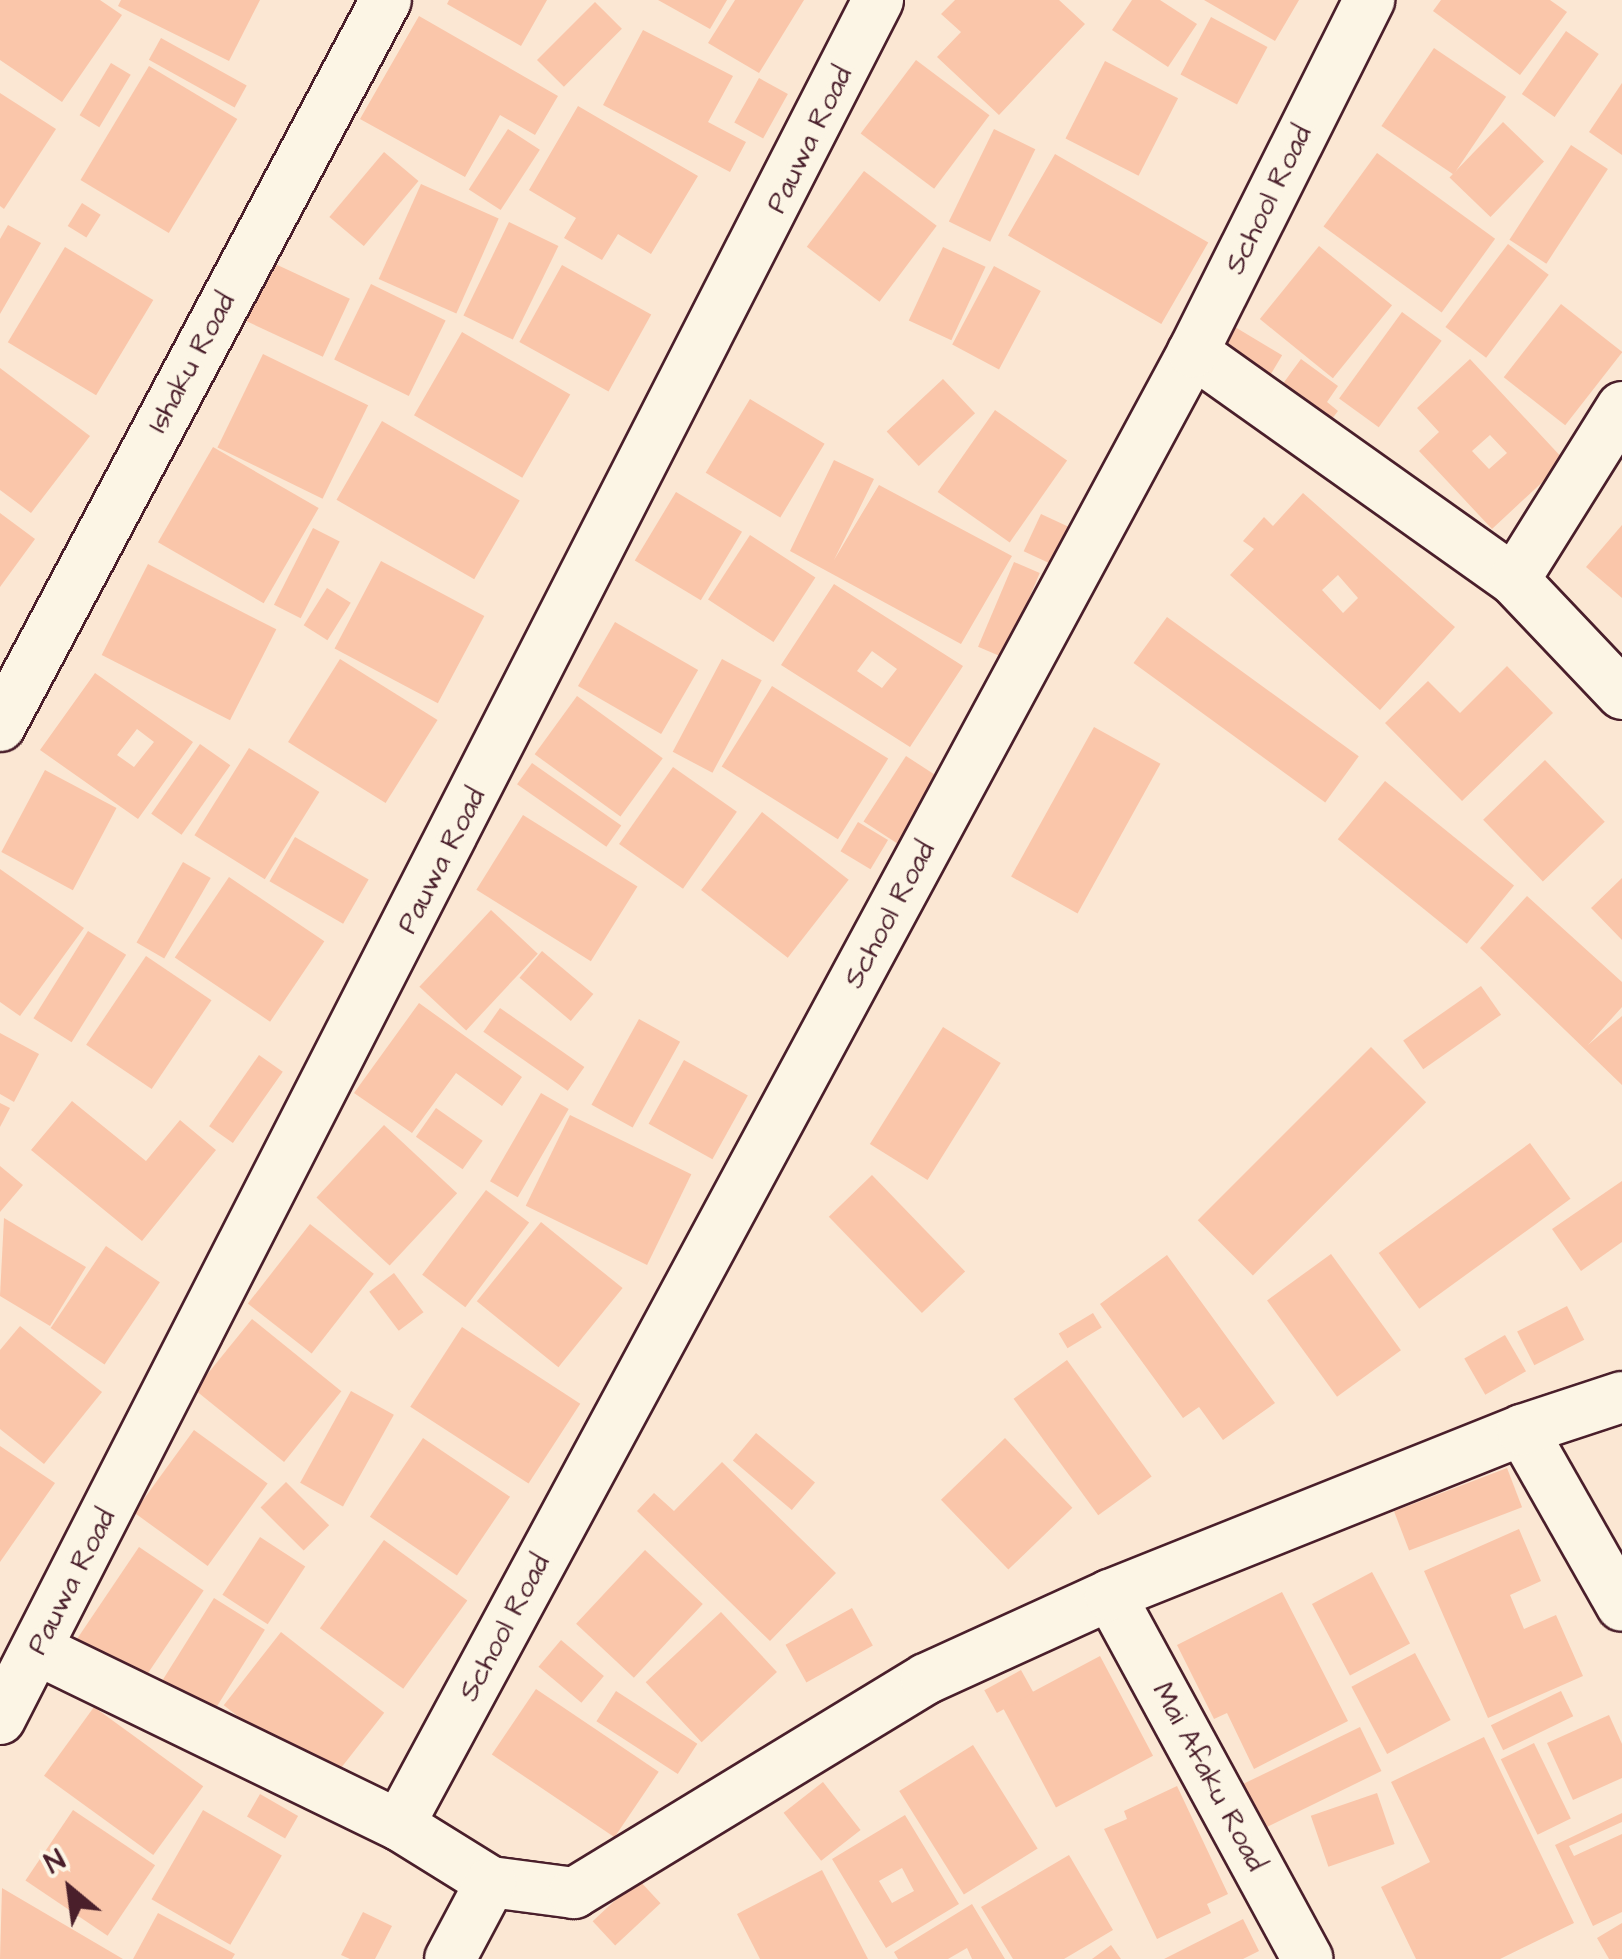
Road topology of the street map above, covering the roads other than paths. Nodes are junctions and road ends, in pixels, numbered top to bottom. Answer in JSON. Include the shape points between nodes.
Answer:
{"nodes":[{"id":1,"x":386,"y":0,"type":"edge"},
{"id":2,"x":878,"y":0,"type":"edge"},
{"id":3,"x":1369,"y":0,"type":"edge"},
{"id":4,"x":1194,"y":352,"type":"junction"},
{"id":5,"x":1622,"y":407,"type":"edge"},
{"id":6,"x":1514,"y":580,"type":"junction"},
{"id":7,"x":1622,"y":694,"type":"edge"},
{"id":8,"x":0,"y":726,"type":"edge"},
{"id":9,"x":1622,"y":1397,"type":"edge"},
{"id":10,"x":1522,"y":1430,"type":"junction"},
{"id":11,"x":1110,"y":1595,"type":"junction"},
{"id":12,"x":1622,"y":1606,"type":"edge"},
{"id":13,"x":38,"y":1650,"type":"junction"},
{"id":14,"x":0,"y":1719,"type":"edge"},
{"id":15,"x":399,"y":1825,"type":"junction"},
{"id":16,"x":491,"y":1882,"type":"junction"},
{"id":17,"x":450,"y":1959,"type":"edge"},
{"id":18,"x":1308,"y":1959,"type":"edge"}],
"edges":[{"from":1,"to":8,"type":"street","name":"Ishaku Road"},
{"from":2,"to":13,"type":"street","name":"Pauwa Road"},
{"from":3,"to":4,"type":"street","name":"School Road"},
{"from":4,"to":6,"type":"street"},
{"from":4,"to":15,"type":"street","name":"School Road"},
{"from":5,"to":6,"type":"street"},
{"from":6,"to":7,"type":"street"},
{"from":9,"to":10,"type":"street"},
{"from":10,"to":11,"type":"street"},
{"from":10,"to":12,"type":"street"},
{"from":11,"to":16,"type":"street","via":[[926,1678],[574,1893]]},
{"from":11,"to":18,"type":"street","name":"Mai Afaku Road"},
{"from":13,"to":14,"type":"street","name":"Pauwa Road"},
{"from":13,"to":15,"type":"street"},
{"from":15,"to":16,"type":"street"},
{"from":16,"to":17,"type":"street"}]}
